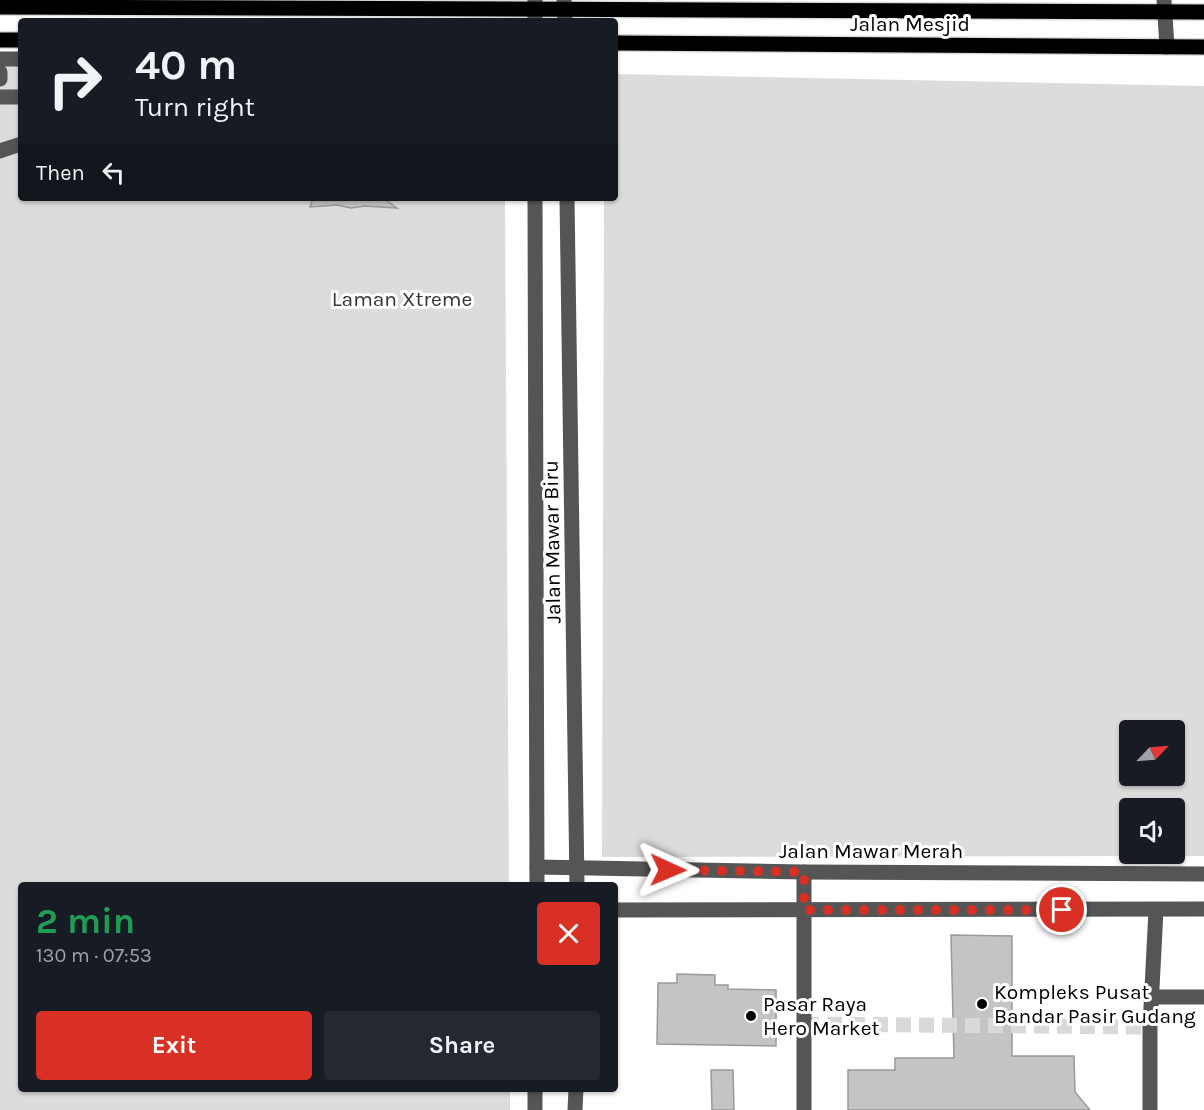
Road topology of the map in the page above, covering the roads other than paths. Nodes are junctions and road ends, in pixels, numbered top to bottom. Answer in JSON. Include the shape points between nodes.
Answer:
{"nodes":[{"id":1,"x":1164,"y":6,"type":"edge"},
{"id":2,"x":0,"y":8,"type":"edge"},
{"id":3,"x":535,"y":10,"type":"edge"},
{"id":4,"x":565,"y":11,"type":"edge"},
{"id":5,"x":1204,"y":12,"type":"edge"},
{"id":6,"x":0,"y":40,"type":"edge"},
{"id":7,"x":18,"y":40,"type":"edge"},
{"id":8,"x":618,"y":44,"type":"edge"},
{"id":9,"x":1167,"y":46,"type":"junction"},
{"id":10,"x":1204,"y":47,"type":"edge"},
{"id":11,"x":0,"y":58,"type":"edge"},
{"id":12,"x":18,"y":59,"type":"edge"},
{"id":13,"x":0,"y":72,"type":"edge"},
{"id":14,"x":0,"y":79,"type":"edge"},
{"id":15,"x":0,"y":97,"type":"edge"},
{"id":16,"x":18,"y":97,"type":"edge"},
{"id":17,"x":18,"y":145,"type":"edge"},
{"id":18,"x":0,"y":150,"type":"edge"},
{"id":19,"x":536,"y":201,"type":"edge"},
{"id":20,"x":567,"y":201,"type":"edge"},
{"id":21,"x":537,"y":867,"type":"junction"},
{"id":22,"x":577,"y":868,"type":"junction"},
{"id":23,"x":804,"y":872,"type":"junction"},
{"id":24,"x":1204,"y":874,"type":"edge"},
{"id":25,"x":537,"y":882,"type":"edge"},
{"id":26,"x":577,"y":882,"type":"edge"},
{"id":27,"x":1204,"y":909,"type":"edge"},
{"id":28,"x":618,"y":910,"type":"edge"},
{"id":29,"x":804,"y":910,"type":"junction"},
{"id":30,"x":1156,"y":910,"type":"junction"},
{"id":31,"x":1152,"y":997,"type":"junction"},
{"id":32,"x":1204,"y":997,"type":"edge"},
{"id":33,"x":535,"y":1092,"type":"edge"},
{"id":34,"x":576,"y":1092,"type":"edge"},
{"id":35,"x":535,"y":1110,"type":"edge"},
{"id":36,"x":575,"y":1110,"type":"edge"},
{"id":37,"x":804,"y":1110,"type":"edge"},
{"id":38,"x":1150,"y":1110,"type":"edge"}],
"edges":[{"from":1,"to":4,"type":"main road","name":"Jalan Mesjid"},
{"from":1,"to":5,"type":"main road","name":"Jalan Mesjid"},
{"from":1,"to":9,"type":"street"},
{"from":2,"to":3,"type":"main road","name":"Jalan Mesjid"},
{"from":3,"to":4,"type":"main road","name":"Jalan Mesjid"},
{"from":6,"to":7,"type":"main road"},
{"from":8,"to":9,"type":"main road","name":"Jalan Mesjid"},
{"from":9,"to":10,"type":"main road","name":"Jalan Mesjid"},
{"from":11,"to":12,"type":"street"},
{"from":13,"to":14,"type":"street"},
{"from":15,"to":16,"type":"street"},
{"from":17,"to":18,"type":"street"},
{"from":19,"to":21,"type":"street","name":"Jalan Mawar Biru"},
{"from":20,"to":22,"type":"street","name":"Jalan Mawar Biru"},
{"from":21,"to":22,"type":"street","name":"Jalan Mawar Merah"},
{"from":21,"to":25,"type":"street","name":"Jalan Mawar Biru"},
{"from":22,"to":23,"type":"street","name":"Jalan Mawar Merah"},
{"from":22,"to":26,"type":"street","name":"Jalan Mawar Biru"},
{"from":23,"to":24,"type":"street","name":"Jalan Mawar Merah"},
{"from":23,"to":29,"type":"street"},
{"from":27,"to":30,"type":"street"},
{"from":28,"to":29,"type":"street"},
{"from":29,"to":30,"type":"street"},
{"from":29,"to":37,"type":"street"},
{"from":30,"to":31,"type":"street"},
{"from":31,"to":32,"type":"street"},
{"from":31,"to":38,"type":"street"},
{"from":33,"to":35,"type":"street"},
{"from":34,"to":36,"type":"street"}]}
